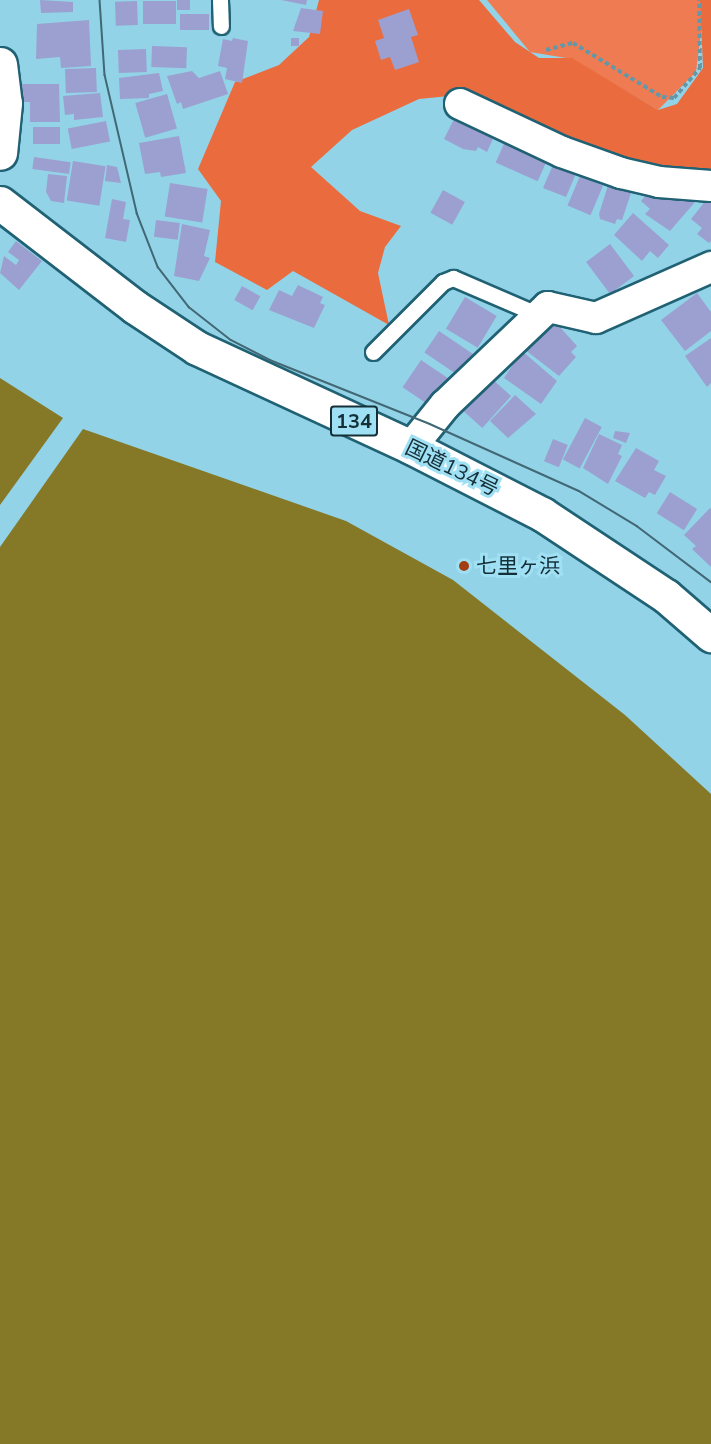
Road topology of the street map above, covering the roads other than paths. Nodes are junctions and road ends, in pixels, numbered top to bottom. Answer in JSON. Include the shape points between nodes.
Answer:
{"nodes":[{"id":1,"x":220,"y":0,"type":"edge"},
{"id":2,"x":221,"y":26,"type":"dead end"},
{"id":3,"x":0,"y":64,"type":"edge"},
{"id":4,"x":460,"y":104,"type":"dead end"},
{"id":5,"x":0,"y":153,"type":"edge"},
{"id":6,"x":711,"y":186,"type":"edge"},
{"id":7,"x":0,"y":203,"type":"edge"},
{"id":8,"x":711,"y":267,"type":"edge"},
{"id":9,"x":539,"y":315,"type":"junction"},
{"id":10,"x":373,"y":352,"type":"dead end"},
{"id":11,"x":411,"y":447,"type":"junction"},
{"id":12,"x":711,"y":635,"type":"edge"}],
"edges":[{"from":1,"to":2,"type":"lane"},
{"from":3,"to":5,"type":"main road","via":[[5,103]]},
{"from":4,"to":6,"type":"street","via":[[562,152],[621,173],[659,182]]},
{"from":7,"to":11,"type":"main road","name":"国道134号","number":"134","via":[[135,308],[197,348]]},
{"from":8,"to":9,"type":"street","via":[[596,318],[548,307]]},
{"from":9,"to":10,"type":"lane","via":[[453,278],[443,282]]},
{"from":9,"to":11,"type":"street","via":[[445,405]]},
{"from":11,"to":12,"type":"main road","name":"国道134号","number":"134","via":[[542,514],[613,558]]}]}
